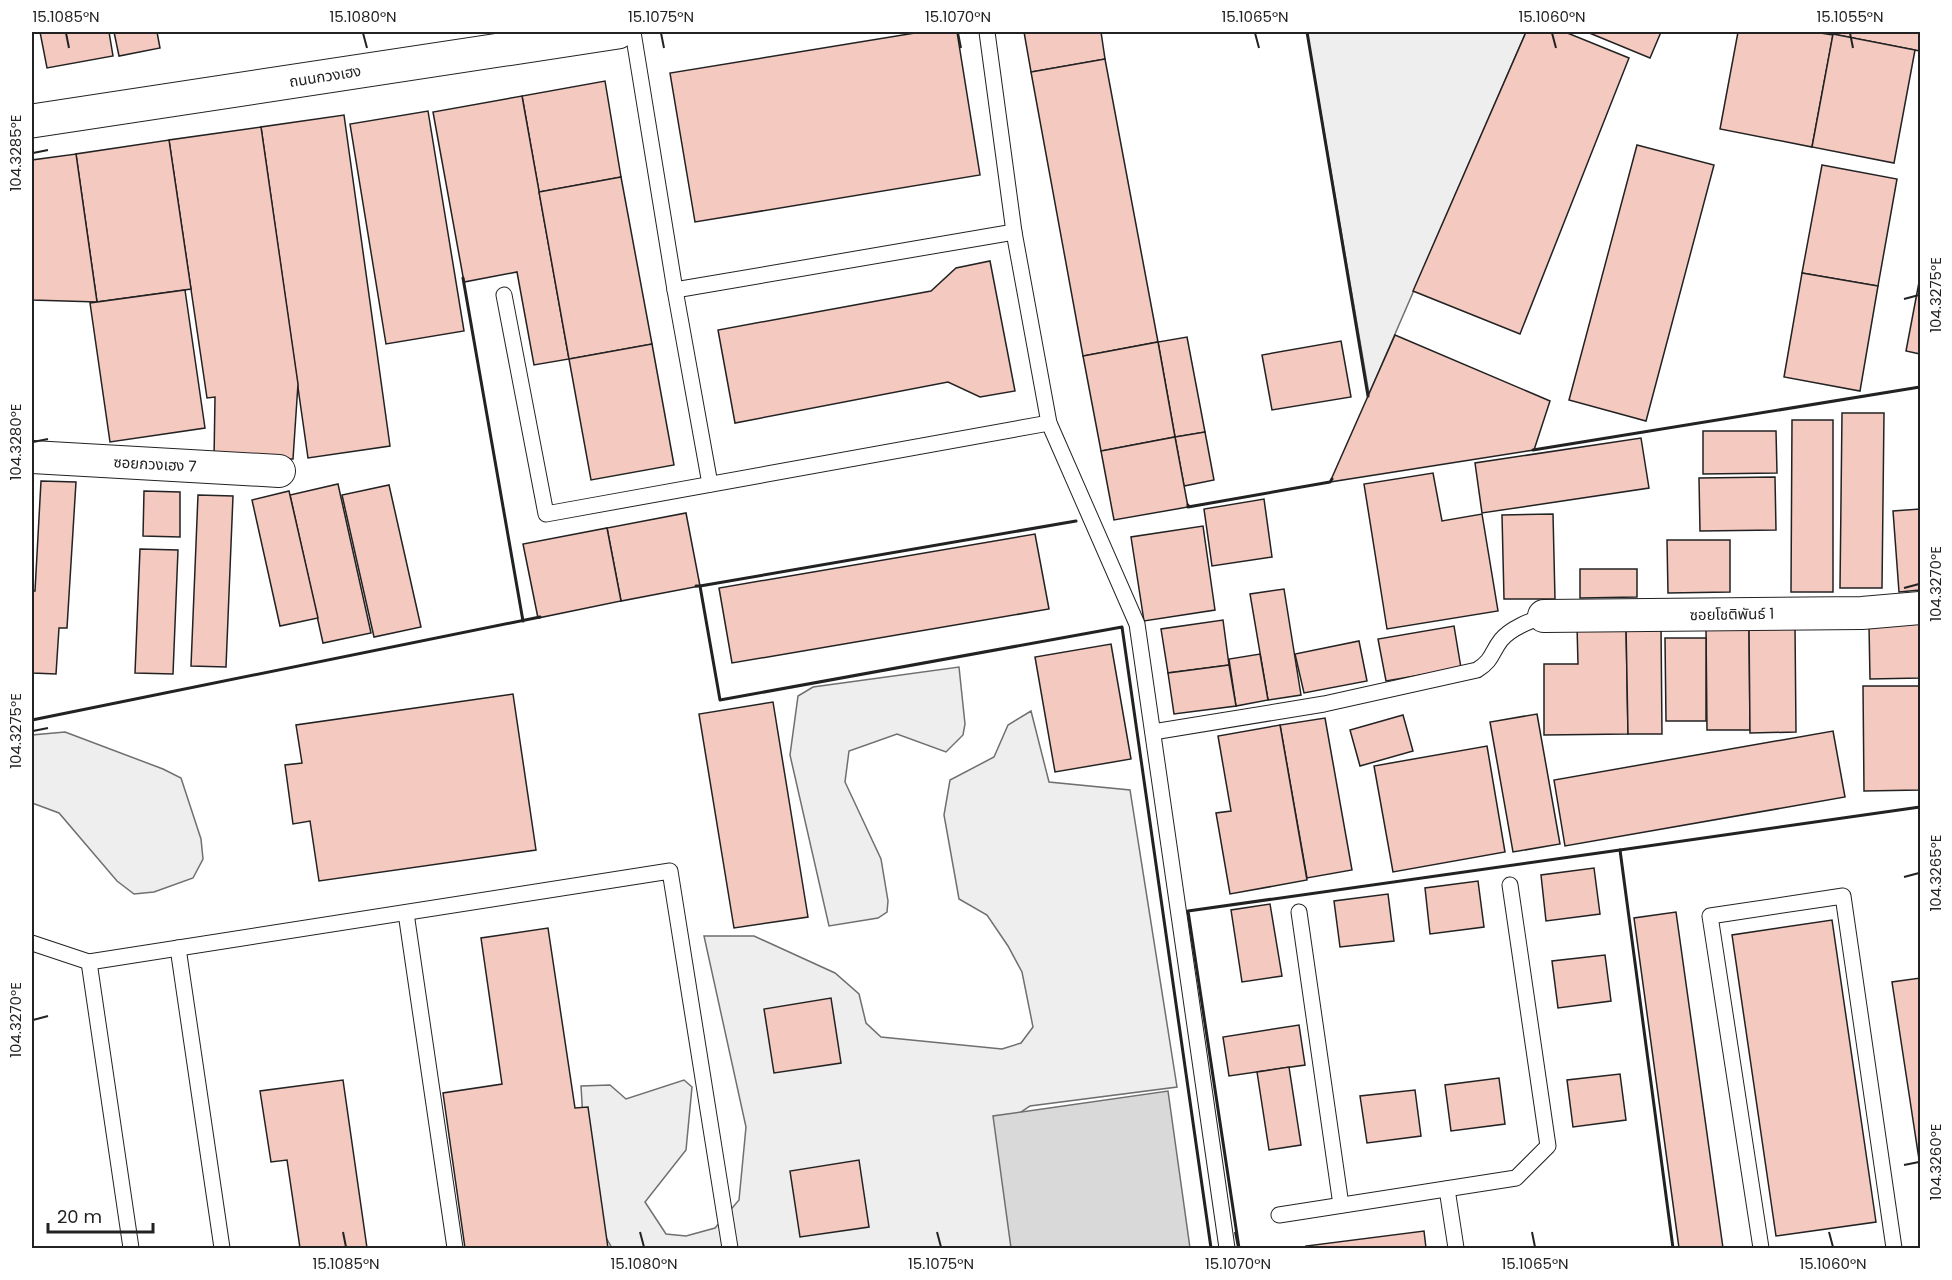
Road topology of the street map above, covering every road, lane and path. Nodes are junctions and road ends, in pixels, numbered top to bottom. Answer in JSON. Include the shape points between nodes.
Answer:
{"nodes":[{"id":1,"x":618,"y":32,"type":"edge"},
{"id":2,"x":633,"y":32,"type":"edge"},
{"id":3,"x":987,"y":32,"type":"edge"},
{"id":4,"x":32,"y":121,"type":"edge"},
{"id":5,"x":1014,"y":232,"type":"junction"},
{"id":6,"x":675,"y":290,"type":"junction"},
{"id":7,"x":504,"y":294,"type":"dead end"},
{"id":8,"x":1049,"y":423,"type":"junction"},
{"id":9,"x":32,"y":457,"type":"edge"},
{"id":10,"x":279,"y":471,"type":"dead end"},
{"id":11,"x":710,"y":484,"type":"junction"},
{"id":12,"x":1920,"y":608,"type":"edge"},
{"id":13,"x":1544,"y":615,"type":"joint"},
{"id":14,"x":1153,"y":732,"type":"junction"},
{"id":15,"x":1510,"y":885,"type":"dead end"},
{"id":16,"x":1299,"y":912,"type":"dead end"},
{"id":17,"x":406,"y":913,"type":"junction"},
{"id":18,"x":32,"y":943,"type":"edge"},
{"id":19,"x":178,"y":948,"type":"junction"},
{"id":20,"x":89,"y":962,"type":"junction"},
{"id":21,"x":1447,"y":1189,"type":"junction"},
{"id":22,"x":1341,"y":1205,"type":"junction"},
{"id":23,"x":1280,"y":1215,"type":"dead end"},
{"id":24,"x":131,"y":1248,"type":"edge"},
{"id":25,"x":222,"y":1248,"type":"edge"},
{"id":26,"x":455,"y":1248,"type":"edge"},
{"id":27,"x":730,"y":1248,"type":"edge"},
{"id":28,"x":1227,"y":1248,"type":"edge"},
{"id":29,"x":1455,"y":1248,"type":"edge"},
{"id":30,"x":1761,"y":1248,"type":"edge"},
{"id":31,"x":1893,"y":1248,"type":"edge"}],
"edges":[{"from":1,"to":4,"type":"street","name":"ถนนกวงเฮง"},
{"from":2,"to":6,"type":"lane"},
{"from":3,"to":5,"type":"lane"},
{"from":5,"to":6,"type":"lane"},
{"from":5,"to":8,"type":"lane"},
{"from":6,"to":11,"type":"lane"},
{"from":7,"to":11,"type":"lane","via":[[546,514]]},
{"from":8,"to":11,"type":"lane"},
{"from":8,"to":14,"type":"lane","via":[[1137,624]]},
{"from":9,"to":10,"type":"street","name":"ซอยกวงเฮง 7"},
{"from":12,"to":13,"type":"street","name":"ซอยโชติพันธ์ 1","via":[[1862,613]]},
{"from":13,"to":14,"type":"lane","via":[[1502,638],[1488,663],[1477,670],[1324,704]]},
{"from":14,"to":28,"type":"lane"},
{"from":15,"to":21,"type":"lane","via":[[1548,1146],[1516,1178]]},
{"from":16,"to":22,"type":"lane"},
{"from":17,"to":19,"type":"lane"},
{"from":17,"to":26,"type":"lane"},
{"from":17,"to":27,"type":"lane","via":[[670,871]]},
{"from":18,"to":20,"type":"lane"},
{"from":19,"to":20,"type":"lane"},
{"from":19,"to":25,"type":"lane"},
{"from":20,"to":24,"type":"lane"},
{"from":21,"to":22,"type":"lane"},
{"from":21,"to":29,"type":"lane"},
{"from":22,"to":23,"type":"lane"},
{"from":30,"to":31,"type":"lane","via":[[1710,916],[1843,896]]}]}
